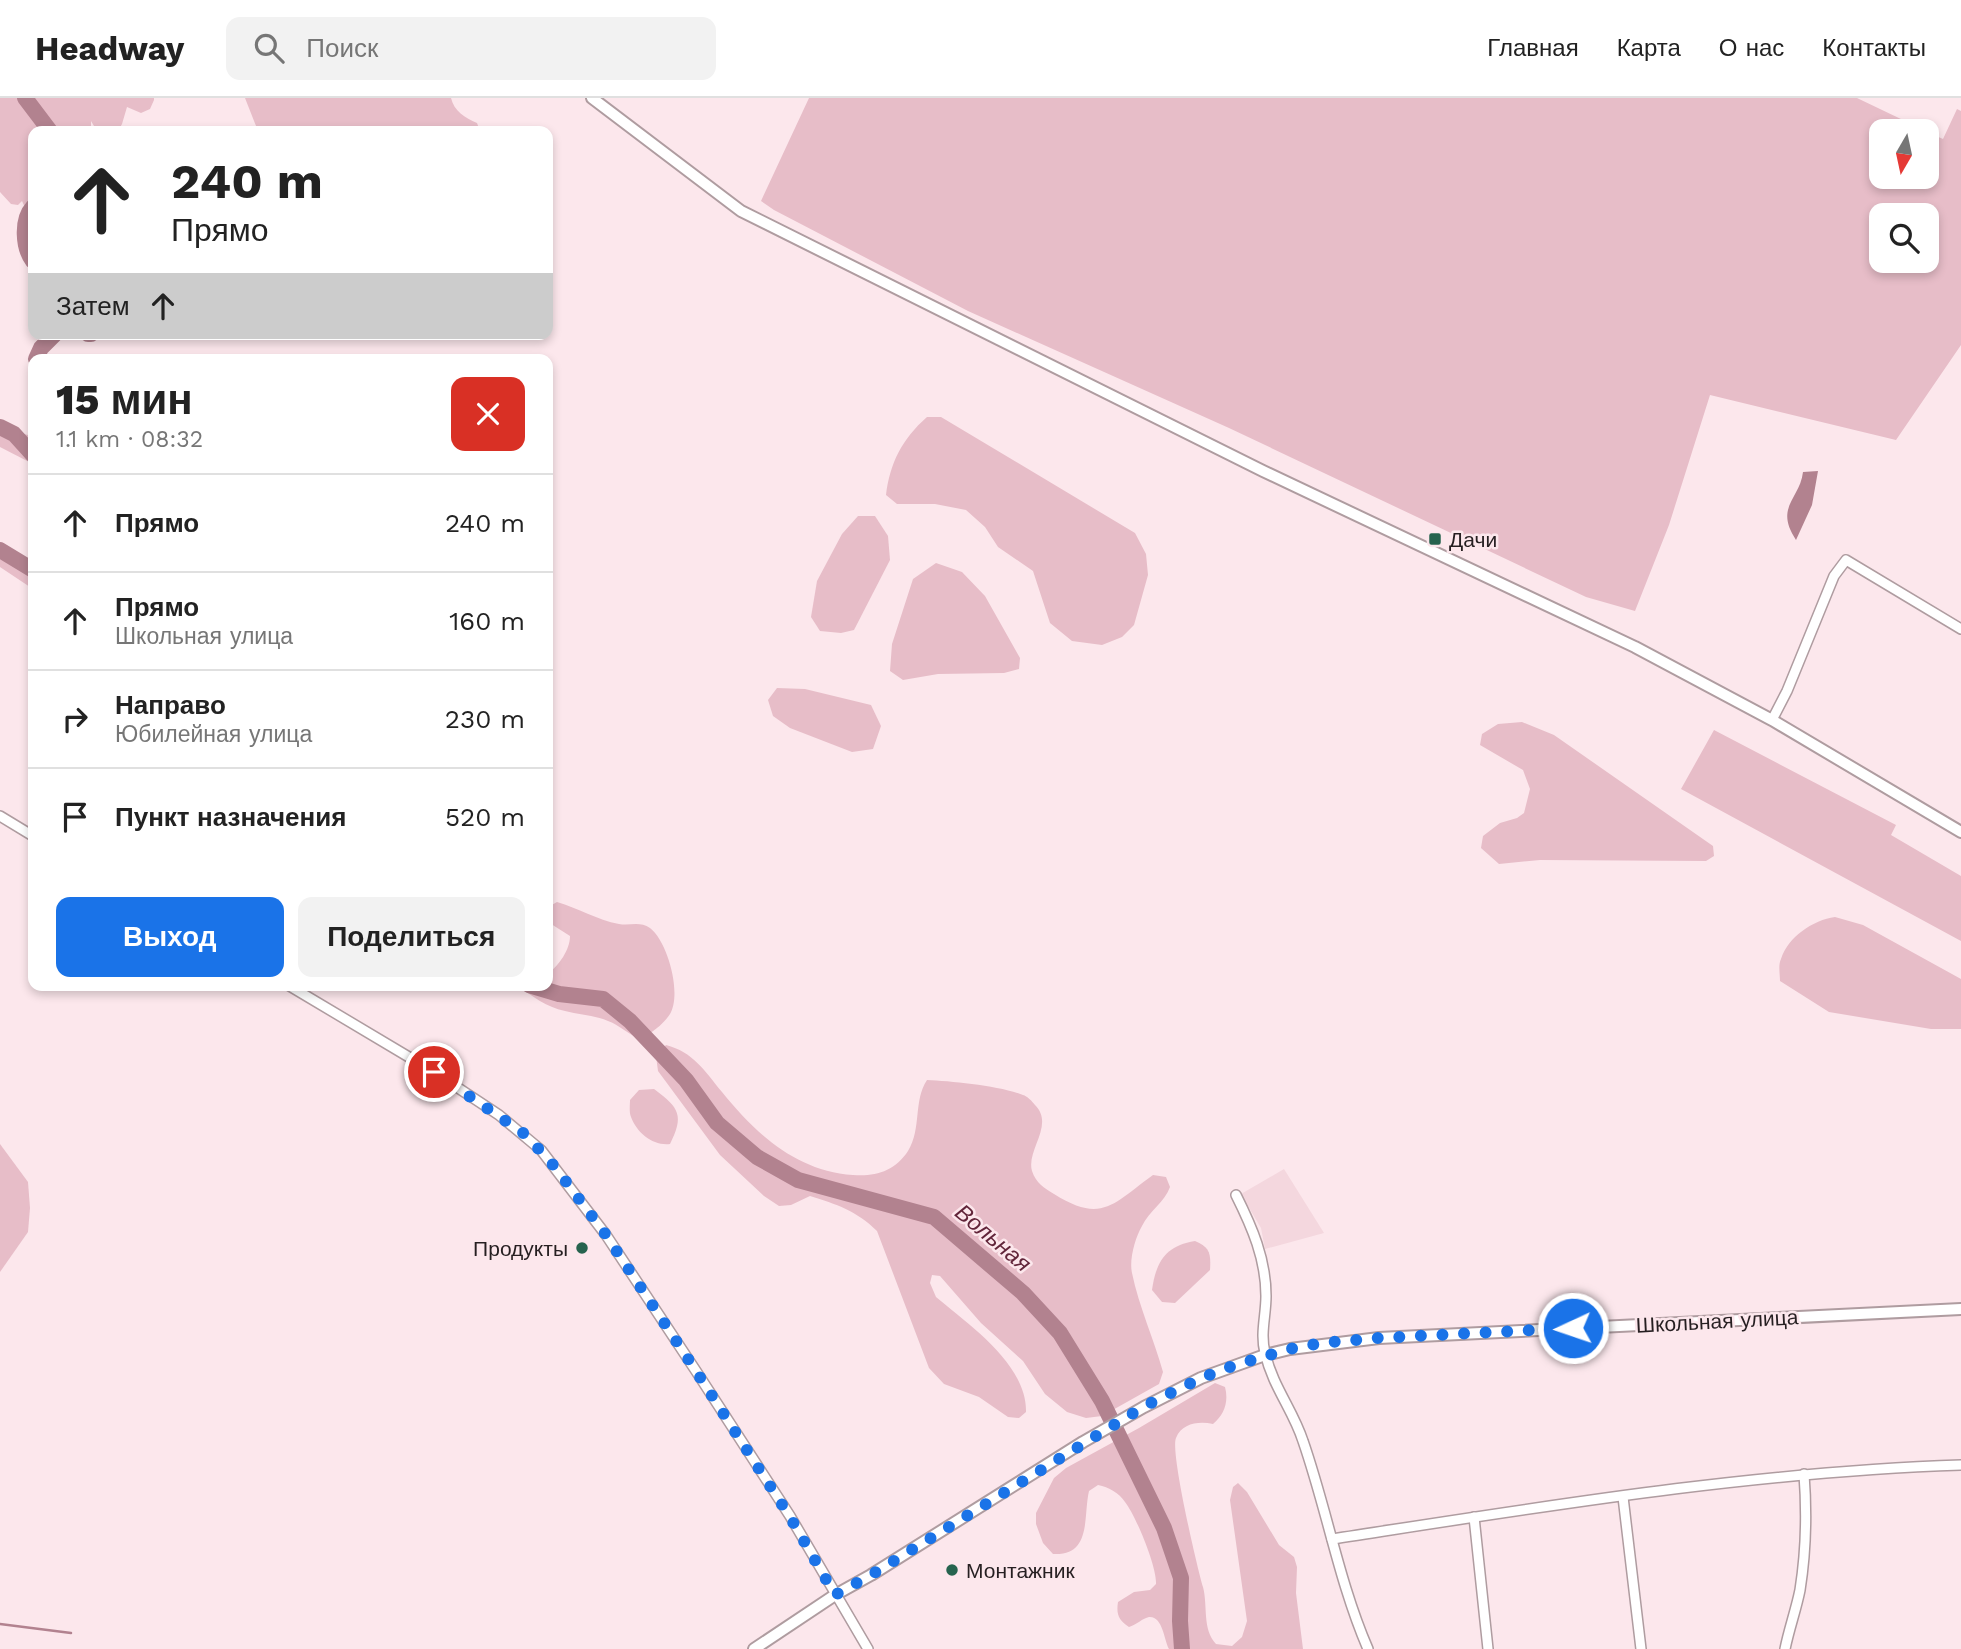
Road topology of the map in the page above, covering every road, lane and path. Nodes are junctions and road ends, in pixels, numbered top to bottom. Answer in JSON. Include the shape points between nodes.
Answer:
{"nodes":[{"id":1,"x":592,"y":98,"type":"edge"},
{"id":2,"x":1961,"y":629,"type":"edge"},
{"id":3,"x":1772,"y":720,"type":"junction"},
{"id":4,"x":0,"y":816,"type":"edge"},
{"id":5,"x":1961,"y":832,"type":"edge"},
{"id":6,"x":28,"y":833,"type":"edge"},
{"id":7,"x":298,"y":991,"type":"edge"},
{"id":8,"x":1236,"y":1195,"type":"dead end"},
{"id":9,"x":1961,"y":1309,"type":"edge"},
{"id":10,"x":1265,"y":1355,"type":"junction"},
{"id":11,"x":1961,"y":1465,"type":"edge"},
{"id":12,"x":1804,"y":1474,"type":"junction"},
{"id":13,"x":1623,"y":1497,"type":"junction"},
{"id":14,"x":1474,"y":1517,"type":"junction"},
{"id":15,"x":1332,"y":1539,"type":"junction"},
{"id":16,"x":835,"y":1595,"type":"junction"},
{"id":17,"x":754,"y":1649,"type":"edge"},
{"id":18,"x":868,"y":1649,"type":"edge"},
{"id":19,"x":1368,"y":1649,"type":"edge"},
{"id":20,"x":1488,"y":1649,"type":"edge"},
{"id":21,"x":1641,"y":1649,"type":"edge"},
{"id":22,"x":1785,"y":1649,"type":"edge"}],
"edges":[{"from":1,"to":3,"type":"street","via":[[741,211],[1264,471],[1635,647]]},
{"from":2,"to":3,"type":"street","via":[[1846,560],[1834,576]]},
{"from":3,"to":5,"type":"street"},
{"from":4,"to":6,"type":"street"},
{"from":7,"to":16,"type":"street","via":[[456,1086],[541,1150],[606,1235],[696,1371]]},
{"from":8,"to":10,"type":"street","via":[[1256,1236],[1263,1265],[1266,1297],[1261,1337]]},
{"from":9,"to":10,"type":"street","name":"Школьная улица","via":[[1379,1338],[1321,1343]]},
{"from":10,"to":15,"type":"street","via":[[1302,1436]]},
{"from":10,"to":16,"type":"street","name":"Школьная улица","via":[[1201,1378],[1143,1407]]},
{"from":11,"to":12,"type":"street"},
{"from":12,"to":13,"type":"street"},
{"from":12,"to":22,"type":"street","via":[[1804,1556]]},
{"from":13,"to":14,"type":"street"},
{"from":13,"to":21,"type":"street"},
{"from":14,"to":15,"type":"street"},
{"from":14,"to":20,"type":"street"},
{"from":15,"to":19,"type":"street","via":[[1352,1613]]},
{"from":16,"to":17,"type":"street"},
{"from":16,"to":18,"type":"street"}]}
